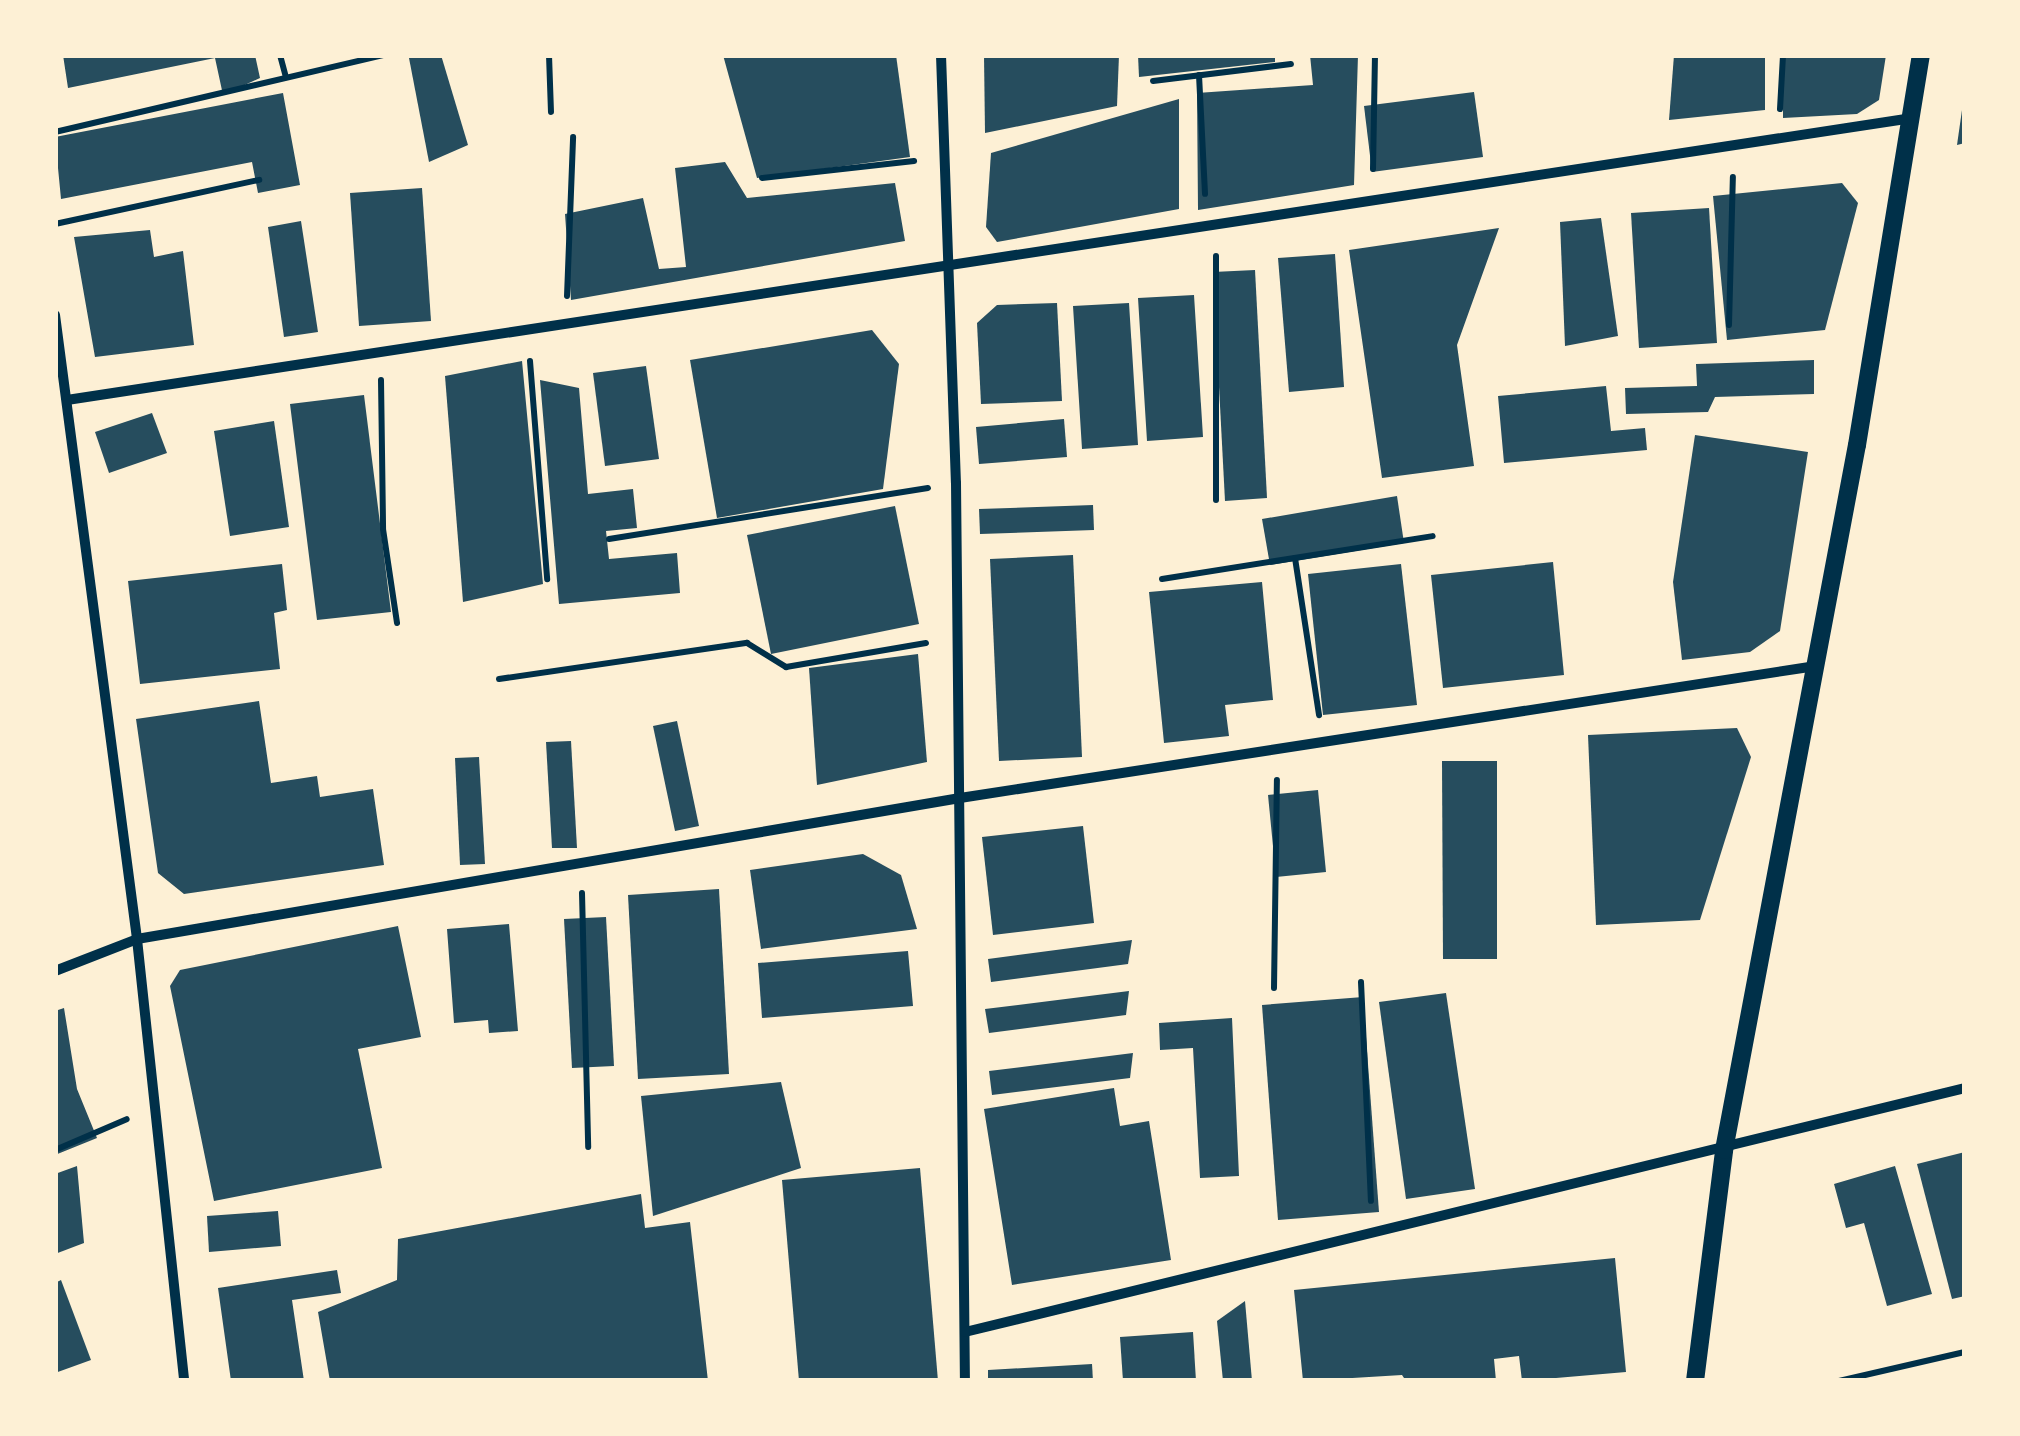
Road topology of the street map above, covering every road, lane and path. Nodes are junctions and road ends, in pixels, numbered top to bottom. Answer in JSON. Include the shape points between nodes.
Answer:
{"nodes":[{"id":1,"x":280,"y":55,"type":"edge"},
{"id":2,"x":384,"y":55,"type":"edge"},
{"id":3,"x":549,"y":55,"type":"edge"},
{"id":4,"x":940,"y":55,"type":"edge"},
{"id":5,"x":1376,"y":55,"type":"edge"},
{"id":6,"x":1783,"y":55,"type":"edge"},
{"id":7,"x":1921,"y":55,"type":"edge"},
{"id":8,"x":1291,"y":64,"type":"dead end"},
{"id":9,"x":1199,"y":75,"type":"junction"},
{"id":10,"x":286,"y":78,"type":"junction"},
{"id":11,"x":1153,"y":80,"type":"dead end"},
{"id":12,"x":551,"y":112,"type":"dead end"},
{"id":13,"x":1911,"y":118,"type":"junction"},
{"id":14,"x":55,"y":132,"type":"edge"},
{"id":15,"x":573,"y":137,"type":"dead end"},
{"id":16,"x":1779,"y":138,"type":"junction"},
{"id":17,"x":1734,"y":146,"type":"junction"},
{"id":18,"x":946,"y":158,"type":"junction"},
{"id":19,"x":762,"y":178,"type":"dead end"},
{"id":20,"x":259,"y":180,"type":"dead end"},
{"id":21,"x":1373,"y":200,"type":"junction"},
{"id":22,"x":55,"y":224,"type":"edge"},
{"id":23,"x":1211,"y":225,"type":"junction"},
{"id":24,"x":952,"y":265,"type":"junction"},
{"id":25,"x":55,"y":315,"type":"edge"},
{"id":26,"x":566,"y":323,"type":"junction"},
{"id":27,"x":1729,"y":326,"type":"dead end"},
{"id":28,"x":528,"y":330,"type":"junction"},
{"id":29,"x":380,"y":352,"type":"junction"},
{"id":30,"x":67,"y":400,"type":"junction"},
{"id":31,"x":956,"y":483,"type":"junction"},
{"id":32,"x":1216,"y":500,"type":"dead end"},
{"id":33,"x":1433,"y":536,"type":"dead end"},
{"id":34,"x":609,"y":539,"type":"dead end"},
{"id":35,"x":1295,"y":558,"type":"junction"},
{"id":36,"x":548,"y":579,"type":"dead end"},
{"id":37,"x":1162,"y":579,"type":"dead end"},
{"id":38,"x":396,"y":623,"type":"dead end"},
{"id":39,"x":958,"y":638,"type":"junction"},
{"id":40,"x":1816,"y":666,"type":"junction"},
{"id":41,"x":499,"y":679,"type":"dead end"},
{"id":42,"x":1323,"y":742,"type":"junction"},
{"id":43,"x":1277,"y":749,"type":"junction"},
{"id":44,"x":960,"y":798,"type":"junction"},
{"id":45,"x":582,"y":866,"type":"junction"},
{"id":46,"x":138,"y":940,"type":"junction"},
{"id":47,"x":55,"y":971,"type":"edge"},
{"id":48,"x":1361,"y":982,"type":"dead end"},
{"id":49,"x":1274,"y":988,"type":"dead end"},
{"id":50,"x":1965,"y":1088,"type":"edge"},
{"id":51,"x":152,"y":1108,"type":"junction"},
{"id":52,"x":588,"y":1147,"type":"dead end"},
{"id":53,"x":55,"y":1150,"type":"edge"},
{"id":54,"x":1724,"y":1150,"type":"junction"},
{"id":55,"x":1372,"y":1235,"type":"junction"},
{"id":56,"x":965,"y":1332,"type":"junction"},
{"id":57,"x":1965,"y":1352,"type":"edge"},
{"id":58,"x":184,"y":1381,"type":"edge"},
{"id":59,"x":965,"y":1381,"type":"edge"},
{"id":60,"x":1695,"y":1381,"type":"edge"},
{"id":61,"x":1839,"y":1381,"type":"edge"}],
"edges":[{"from":1,"to":10,"type":"path"},
{"from":2,"to":10,"type":"path"},
{"from":3,"to":12,"type":"path"},
{"from":4,"to":18,"type":"street"},
{"from":5,"to":21,"type":"path"},
{"from":6,"to":16,"type":"path"},
{"from":7,"to":13,"type":"street"},
{"from":8,"to":9,"type":"path"},
{"from":9,"to":11,"type":"path"},
{"from":9,"to":23,"type":"path"},
{"from":10,"to":14,"type":"path"},
{"from":13,"to":16,"type":"street"},
{"from":13,"to":40,"type":"street"},
{"from":15,"to":26,"type":"path"},
{"from":16,"to":17,"type":"street"},
{"from":17,"to":21,"type":"street"},
{"from":17,"to":27,"type":"path"},
{"from":18,"to":19,"type":"path"},
{"from":18,"to":24,"type":"street"},
{"from":20,"to":22,"type":"path"},
{"from":21,"to":23,"type":"street"},
{"from":23,"to":24,"type":"street"},
{"from":23,"to":32,"type":"path"},
{"from":24,"to":26,"type":"street"},
{"from":24,"to":31,"type":"street"},
{"from":25,"to":30,"type":"street"},
{"from":26,"to":28,"type":"street"},
{"from":28,"to":29,"type":"street"},
{"from":28,"to":36,"type":"path"},
{"from":29,"to":30,"type":"street"},
{"from":29,"to":38,"type":"path","via":[[384,529]]},
{"from":30,"to":46,"type":"street"},
{"from":31,"to":34,"type":"path"},
{"from":31,"to":39,"type":"street"},
{"from":33,"to":35,"type":"path"},
{"from":35,"to":37,"type":"path"},
{"from":35,"to":42,"type":"path"},
{"from":39,"to":41,"type":"path","via":[[786,667],[747,644]]},
{"from":39,"to":44,"type":"street"},
{"from":40,"to":42,"type":"street"},
{"from":40,"to":54,"type":"street"},
{"from":42,"to":43,"type":"street"},
{"from":43,"to":44,"type":"street"},
{"from":43,"to":49,"type":"path"},
{"from":44,"to":45,"type":"street"},
{"from":44,"to":56,"type":"street"},
{"from":45,"to":46,"type":"street"},
{"from":45,"to":52,"type":"path"},
{"from":46,"to":47,"type":"street"},
{"from":46,"to":51,"type":"street"},
{"from":48,"to":55,"type":"path"},
{"from":50,"to":54,"type":"street"},
{"from":51,"to":53,"type":"path"},
{"from":51,"to":58,"type":"street"},
{"from":54,"to":55,"type":"street"},
{"from":54,"to":60,"type":"street"},
{"from":55,"to":56,"type":"street"},
{"from":56,"to":59,"type":"street"},
{"from":57,"to":61,"type":"path"}]}
